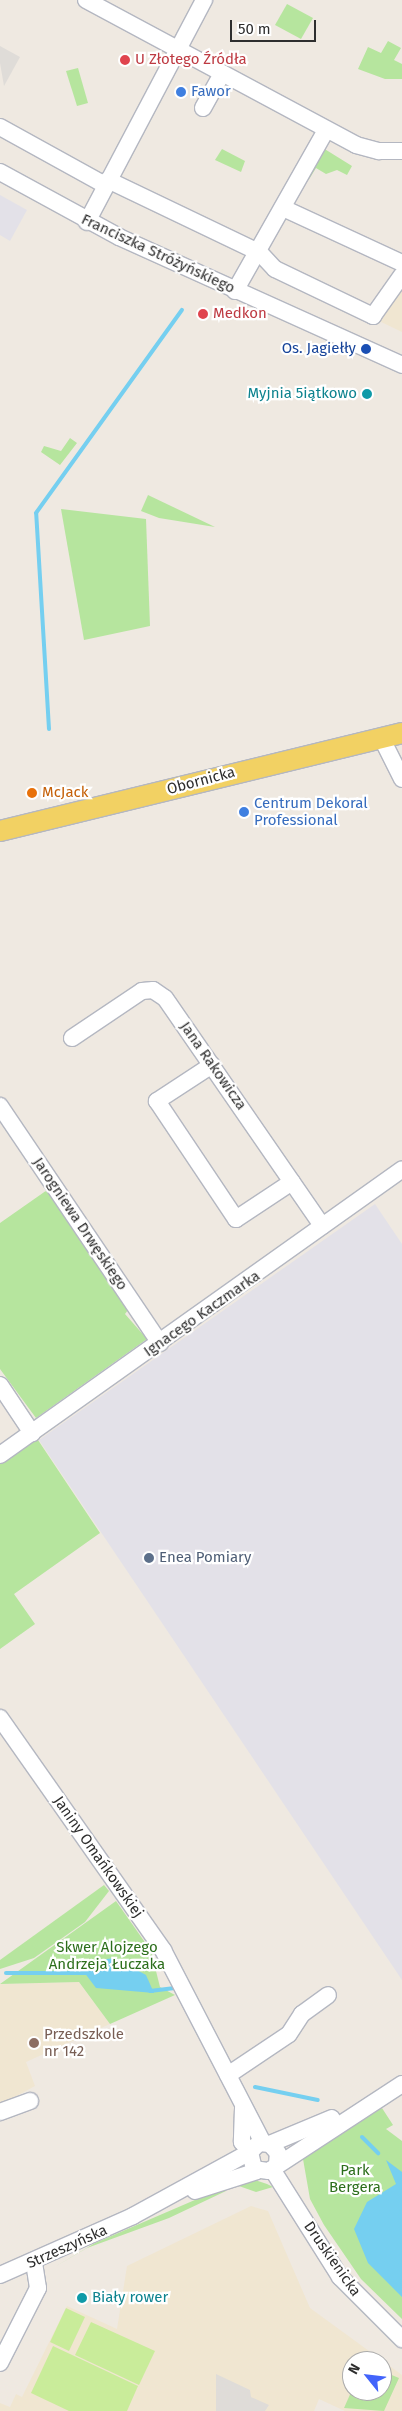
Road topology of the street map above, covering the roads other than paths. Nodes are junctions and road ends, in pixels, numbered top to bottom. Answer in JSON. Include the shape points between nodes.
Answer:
{"nodes":[{"id":1,"x":86,"y":0,"type":"edge"},
{"id":2,"x":204,"y":0,"type":"edge"},
{"id":3,"x":178,"y":50,"type":"junction"},
{"id":4,"x":222,"y":74,"type":"junction"},
{"id":5,"x":203,"y":108,"type":"dead end"},
{"id":6,"x":0,"y":127,"type":"edge"},
{"id":7,"x":326,"y":130,"type":"junction"},
{"id":8,"x":402,"y":151,"type":"edge"},
{"id":9,"x":0,"y":172,"type":"edge"},
{"id":10,"x":107,"y":183,"type":"junction"},
{"id":11,"x":283,"y":208,"type":"junction"},
{"id":12,"x":87,"y":222,"type":"junction"},
{"id":13,"x":257,"y":252,"type":"junction"},
{"id":14,"x":402,"y":263,"type":"edge"},
{"id":15,"x":402,"y":275,"type":"edge"},
{"id":16,"x":235,"y":291,"type":"junction"},
{"id":17,"x":402,"y":365,"type":"edge"},
{"id":18,"x":402,"y":734,"type":"edge"},
{"id":19,"x":381,"y":737,"type":"junction"},
{"id":20,"x":402,"y":779,"type":"edge"},
{"id":21,"x":0,"y":831,"type":"edge"},
{"id":22,"x":72,"y":1038,"type":"dead end"},
{"id":23,"x":212,"y":1065,"type":"junction"},
{"id":24,"x":0,"y":1106,"type":"edge"},
{"id":25,"x":402,"y":1170,"type":"edge"},
{"id":26,"x":292,"y":1182,"type":"junction"},
{"id":27,"x":322,"y":1226,"type":"junction"},
{"id":28,"x":160,"y":1343,"type":"junction"},
{"id":29,"x":0,"y":1385,"type":"edge"},
{"id":30,"x":32,"y":1433,"type":"junction"},
{"id":31,"x":0,"y":1455,"type":"edge"},
{"id":32,"x":0,"y":1718,"type":"edge"},
{"id":33,"x":328,"y":1995,"type":"dead end"},
{"id":34,"x":228,"y":2075,"type":"junction"},
{"id":35,"x":402,"y":2084,"type":"edge"},
{"id":36,"x":382,"y":2096,"type":"junction"},
{"id":37,"x":30,"y":2101,"type":"dead end"},
{"id":38,"x":0,"y":2112,"type":"edge"},
{"id":39,"x":261,"y":2146,"type":"junction"},
{"id":40,"x":269,"y":2168,"type":"junction"},
{"id":41,"x":133,"y":2216,"type":"junction"},
{"id":42,"x":34,"y":2263,"type":"junction"},
{"id":43,"x":0,"y":2274,"type":"edge"},
{"id":44,"x":402,"y":2339,"type":"edge"},
{"id":45,"x":0,"y":2363,"type":"edge"}],
"edges":[{"from":1,"to":3,"type":"street"},
{"from":2,"to":3,"type":"street"},
{"from":3,"to":4,"type":"street"},
{"from":3,"to":10,"type":"street"},
{"from":4,"to":5,"type":"street"},
{"from":4,"to":7,"type":"street"},
{"from":6,"to":10,"type":"street"},
{"from":7,"to":8,"type":"street","via":[[368,149]]},
{"from":7,"to":11,"type":"street"},
{"from":9,"to":12,"type":"street","name":"Franciszka Stróżyńskiego"},
{"from":10,"to":12,"type":"street"},
{"from":10,"to":13,"type":"street"},
{"from":11,"to":13,"type":"street"},
{"from":11,"to":14,"type":"street"},
{"from":12,"to":16,"type":"street","name":"Franciszka Stróżyńskiego"},
{"from":13,"to":15,"type":"street","via":[[275,269],[373,316]]},
{"from":13,"to":16,"type":"street"},
{"from":16,"to":17,"type":"street","name":"Franciszka Stróżyńskiego"},
{"from":18,"to":19,"type":"main road","name":"Obornicka"},
{"from":19,"to":20,"type":"street"},
{"from":19,"to":21,"type":"main road","name":"Obornicka"},
{"from":22,"to":23,"type":"street","name":"Jana Rakowicza","via":[[142,991],[153,990],[165,998]]},
{"from":23,"to":26,"type":"street","name":"Jana Rakowicza"},
{"from":23,"to":26,"type":"street","via":[[157,1101],[236,1219]]},
{"from":24,"to":28,"type":"street","name":"Jarogniewa Drwęskiego"},
{"from":25,"to":27,"type":"street","name":"Ignacego Kaczmarka"},
{"from":26,"to":27,"type":"street","name":"Jana Rakowicza"},
{"from":27,"to":28,"type":"street","name":"Ignacego Kaczmarka"},
{"from":28,"to":30,"type":"street","name":"Ignacego Kaczmarka"},
{"from":29,"to":30,"type":"street"},
{"from":30,"to":31,"type":"street","name":"Ignacego Kaczmarka"},
{"from":32,"to":34,"type":"street","name":"Janiny Omańkowskiej","via":[[163,1950]]},
{"from":33,"to":34,"type":"street","via":[[302,2014],[289,2034]]},
{"from":34,"to":39,"type":"street","name":"Janiny Omańkowskiej","via":[[243,2108],[242,2142]]},
{"from":35,"to":36,"type":"street","name":"Strzeszyńska"},
{"from":36,"to":39,"type":"street","name":"Strzeszyńska"},
{"from":36,"to":40,"type":"street","name":"Strzeszyńska"},
{"from":37,"to":38,"type":"street"},
{"from":39,"to":40,"type":"street","via":[[278,2153]]},
{"from":39,"to":40,"type":"street","via":[[250,2163]]},
{"from":39,"to":41,"type":"street","name":"Strzeszyńska"},
{"from":40,"to":41,"type":"street","name":"Strzeszyńska"},
{"from":40,"to":44,"type":"street","name":"Druskienicka","via":[[340,2277]]},
{"from":41,"to":42,"type":"street","name":"Strzeszyńska"},
{"from":42,"to":43,"type":"street","name":"Strzeszyńska"},
{"from":42,"to":45,"type":"street","via":[[38,2288]]}]}
